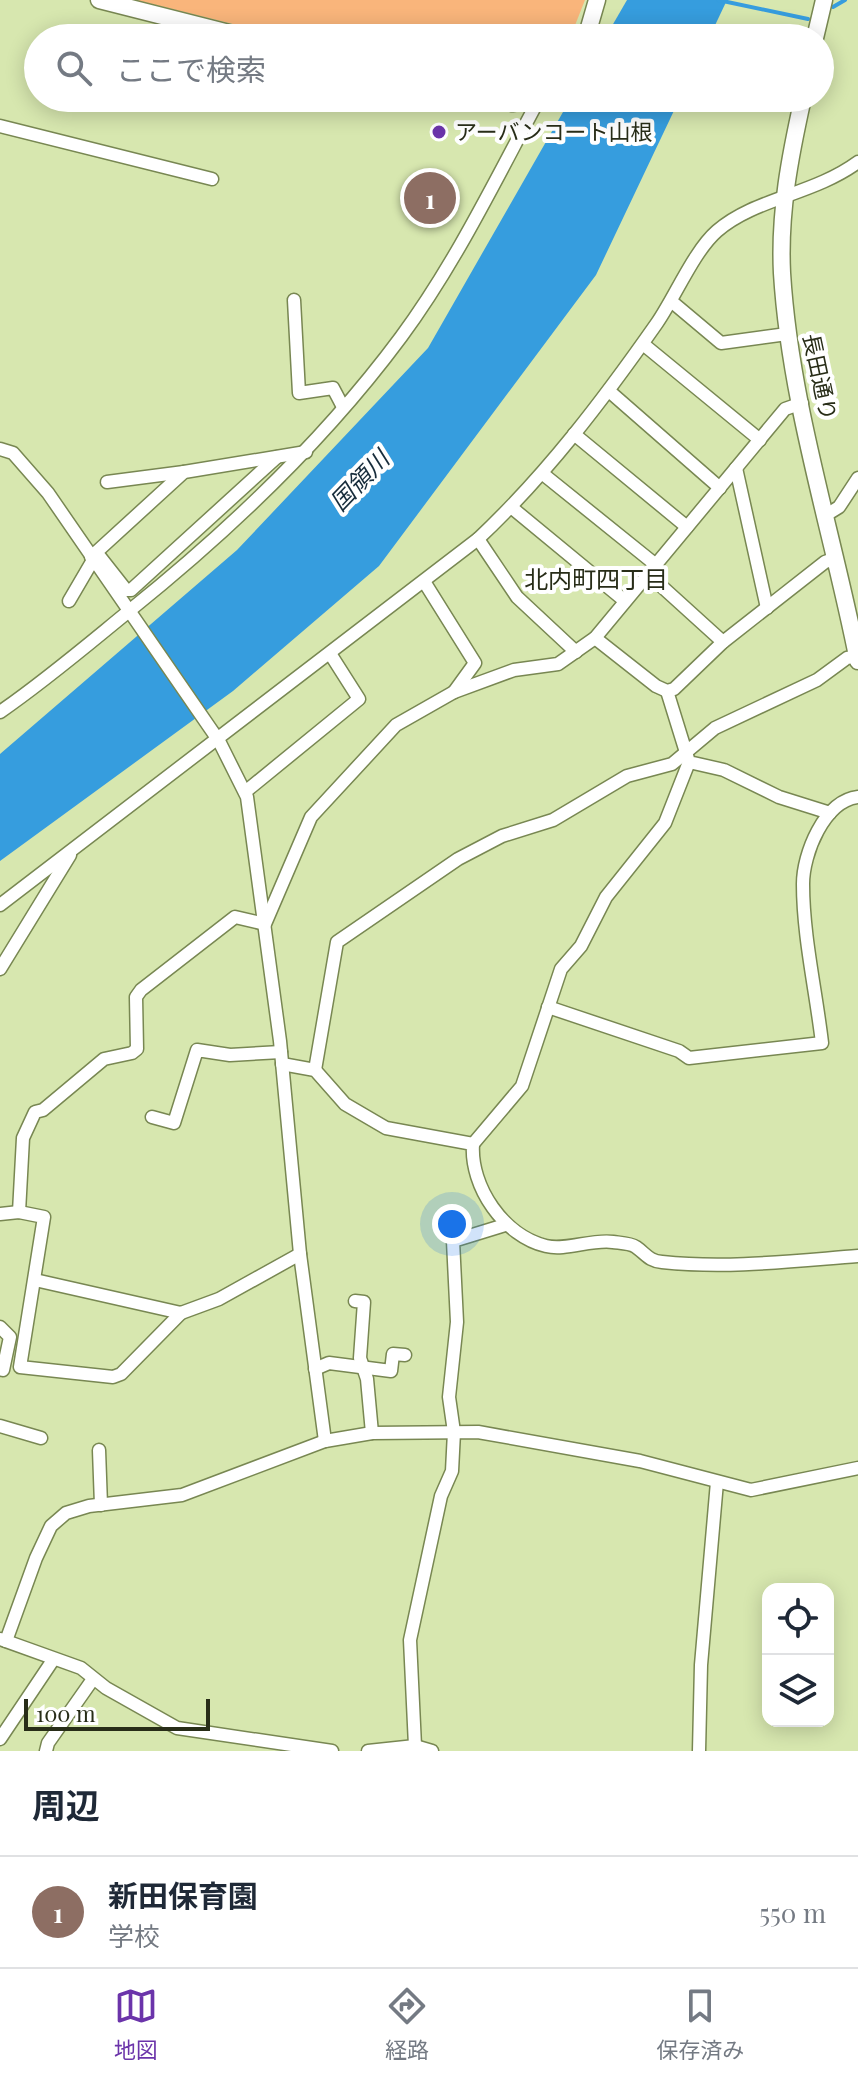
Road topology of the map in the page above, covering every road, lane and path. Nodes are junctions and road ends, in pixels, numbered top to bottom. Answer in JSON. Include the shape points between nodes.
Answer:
{"nodes":[{"id":1,"x":99,"y":0,"type":"edge"},
{"id":2,"x":597,"y":0,"type":"edge"},
{"id":3,"x":824,"y":0,"type":"edge"},
{"id":4,"x":194,"y":24,"type":"edge"},
{"id":5,"x":590,"y":24,"type":"edge"},
{"id":6,"x":818,"y":24,"type":"edge"},
{"id":7,"x":535,"y":112,"type":"edge"},
{"id":8,"x":800,"y":112,"type":"edge"},
{"id":9,"x":0,"y":126,"type":"edge"},
{"id":10,"x":858,"y":162,"type":"edge"},
{"id":11,"x":212,"y":179,"type":"dead end"},
{"id":12,"x":784,"y":198,"type":"junction"},
{"id":13,"x":294,"y":300,"type":"dead end"},
{"id":14,"x":671,"y":301,"type":"junction"},
{"id":15,"x":787,"y":334,"type":"junction"},
{"id":16,"x":643,"y":344,"type":"junction"},
{"id":17,"x":609,"y":391,"type":"junction"},
{"id":18,"x":802,"y":403,"type":"junction"},
{"id":19,"x":343,"y":407,"type":"junction"},
{"id":20,"x":574,"y":434,"type":"junction"},
{"id":21,"x":760,"y":440,"type":"junction"},
{"id":22,"x":0,"y":449,"type":"edge"},
{"id":23,"x":306,"y":452,"type":"junction"},
{"id":24,"x":277,"y":457,"type":"junction"},
{"id":25,"x":736,"y":468,"type":"junction"},
{"id":26,"x":184,"y":472,"type":"junction"},
{"id":27,"x":543,"y":474,"type":"junction"},
{"id":28,"x":858,"y":478,"type":"edge"},
{"id":29,"x":107,"y":482,"type":"dead end"},
{"id":30,"x":720,"y":488,"type":"junction"},
{"id":31,"x":511,"y":507,"type":"junction"},
{"id":32,"x":826,"y":515,"type":"junction"},
{"id":33,"x":687,"y":527,"type":"junction"},
{"id":34,"x":478,"y":539,"type":"junction"},
{"id":35,"x":93,"y":556,"type":"junction"},
{"id":36,"x":836,"y":558,"type":"junction"},
{"id":37,"x":652,"y":569,"type":"junction"},
{"id":38,"x":425,"y":583,"type":"junction"},
{"id":39,"x":69,"y":601,"type":"dead end"},
{"id":40,"x":625,"y":601,"type":"junction"},
{"id":41,"x":767,"y":608,"type":"junction"},
{"id":42,"x":131,"y":616,"type":"junction"},
{"id":43,"x":595,"y":638,"type":"junction"},
{"id":44,"x":723,"y":642,"type":"junction"},
{"id":45,"x":576,"y":652,"type":"junction"},
{"id":46,"x":331,"y":655,"type":"junction"},
{"id":47,"x":858,"y":657,"type":"edge"},
{"id":48,"x":667,"y":691,"type":"junction"},
{"id":49,"x":454,"y":692,"type":"junction"},
{"id":50,"x":0,"y":712,"type":"edge"},
{"id":51,"x":216,"y":738,"type":"junction"},
{"id":52,"x":687,"y":758,"type":"junction"},
{"id":53,"x":245,"y":792,"type":"junction"},
{"id":54,"x":858,"y":797,"type":"edge"},
{"id":55,"x":830,"y":813,"type":"junction"},
{"id":56,"x":71,"y":852,"type":"junction"},
{"id":57,"x":0,"y":905,"type":"edge"},
{"id":58,"x":265,"y":924,"type":"junction"},
{"id":59,"x":0,"y":969,"type":"edge"},
{"id":60,"x":548,"y":1007,"type":"junction"},
{"id":61,"x":282,"y":1058,"type":"junction"},
{"id":62,"x":315,"y":1070,"type":"junction"},
{"id":63,"x":152,"y":1117,"type":"dead end"},
{"id":64,"x":473,"y":1144,"type":"junction"},
{"id":65,"x":19,"y":1212,"type":"junction"},
{"id":66,"x":0,"y":1214,"type":"edge"},
{"id":67,"x":505,"y":1225,"type":"junction"},
{"id":68,"x":300,"y":1254,"type":"junction"},
{"id":69,"x":858,"y":1256,"type":"edge"},
{"id":70,"x":35,"y":1280,"type":"junction"},
{"id":71,"x":355,"y":1301,"type":"dead end"},
{"id":72,"x":181,"y":1313,"type":"junction"},
{"id":73,"x":0,"y":1327,"type":"edge"},
{"id":74,"x":405,"y":1355,"type":"dead end"},
{"id":75,"x":363,"y":1366,"type":"junction"},
{"id":76,"x":20,"y":1367,"type":"junction"},
{"id":77,"x":315,"y":1369,"type":"junction"},
{"id":78,"x":2,"y":1372,"type":"edge"},
{"id":79,"x":0,"y":1426,"type":"edge"},
{"id":80,"x":454,"y":1432,"type":"junction"},
{"id":81,"x":372,"y":1433,"type":"junction"},
{"id":82,"x":41,"y":1438,"type":"dead end"},
{"id":83,"x":325,"y":1441,"type":"junction"},
{"id":84,"x":95,"y":1451,"type":"dead end"},
{"id":85,"x":858,"y":1468,"type":"edge"},
{"id":86,"x":717,"y":1482,"type":"junction"},
{"id":87,"x":97,"y":1505,"type":"junction"},
{"id":88,"x":3,"y":1640,"type":"edge"},
{"id":89,"x":53,"y":1660,"type":"junction"},
{"id":90,"x":93,"y":1679,"type":"junction"},
{"id":91,"x":0,"y":1739,"type":"edge"},
{"id":92,"x":415,"y":1746,"type":"junction"},
{"id":93,"x":296,"y":1748,"type":"edge"},
{"id":94,"x":46,"y":1751,"type":"edge"},
{"id":95,"x":332,"y":1751,"type":"edge"},
{"id":96,"x":368,"y":1751,"type":"edge"},
{"id":97,"x":380,"y":1751,"type":"edge"},
{"id":98,"x":432,"y":1751,"type":"edge"},
{"id":99,"x":699,"y":1751,"type":"edge"}],
"edges":[{"from":1,"to":4,"type":"street"},
{"from":2,"to":5,"type":"street"},
{"from":3,"to":6,"type":"street"},
{"from":7,"to":19,"type":"street","via":[[460,246],[402,336]]},
{"from":8,"to":12,"type":"street","name":"長田通り"},
{"from":9,"to":11,"type":"street"},
{"from":10,"to":12,"type":"street","via":[[836,178]]},
{"from":12,"to":14,"type":"street","via":[[734,217],[713,234]]},
{"from":12,"to":15,"type":"street","name":"長田通り"},
{"from":13,"to":19,"type":"street","via":[[299,393],[333,388]]},
{"from":14,"to":15,"type":"street","via":[[721,343]]},
{"from":14,"to":16,"type":"street"},
{"from":15,"to":18,"type":"street","name":"長田通り"},
{"from":16,"to":17,"type":"street"},
{"from":16,"to":21,"type":"street"},
{"from":17,"to":20,"type":"street"},
{"from":17,"to":30,"type":"street"},
{"from":18,"to":21,"type":"street","via":[[785,409]]},
{"from":18,"to":32,"type":"street","name":"長田通り"},
{"from":19,"to":23,"type":"street"},
{"from":20,"to":27,"type":"street"},
{"from":20,"to":33,"type":"street"},
{"from":21,"to":25,"type":"street"},
{"from":22,"to":35,"type":"street","via":[[13,453],[48,493]]},
{"from":23,"to":24,"type":"street"},
{"from":23,"to":42,"type":"street"},
{"from":24,"to":26,"type":"street"},
{"from":24,"to":35,"type":"street","via":[[131,590]]},
{"from":25,"to":30,"type":"street"},
{"from":25,"to":41,"type":"street"},
{"from":26,"to":29,"type":"street"},
{"from":26,"to":35,"type":"street"},
{"from":27,"to":31,"type":"street"},
{"from":27,"to":37,"type":"street"},
{"from":28,"to":32,"type":"street","via":[[839,507]]},
{"from":30,"to":33,"type":"street"},
{"from":31,"to":34,"type":"street"},
{"from":31,"to":40,"type":"street"},
{"from":32,"to":36,"type":"street","name":"長田通り"},
{"from":33,"to":37,"type":"street"},
{"from":34,"to":38,"type":"street"},
{"from":34,"to":45,"type":"street","via":[[517,597]]},
{"from":35,"to":39,"type":"street"},
{"from":35,"to":42,"type":"street"},
{"from":36,"to":41,"type":"street"},
{"from":36,"to":47,"type":"street","name":"長田通り"},
{"from":37,"to":40,"type":"street"},
{"from":37,"to":44,"type":"street"},
{"from":38,"to":46,"type":"street"},
{"from":38,"to":49,"type":"street","via":[[475,663]]},
{"from":40,"to":43,"type":"street"},
{"from":41,"to":44,"type":"street"},
{"from":42,"to":50,"type":"street"},
{"from":42,"to":51,"type":"street"},
{"from":43,"to":45,"type":"street"},
{"from":43,"to":48,"type":"street"},
{"from":44,"to":48,"type":"street"},
{"from":45,"to":49,"type":"street","via":[[558,664],[514,670]]},
{"from":46,"to":51,"type":"street"},
{"from":46,"to":53,"type":"street","via":[[359,699]]},
{"from":47,"to":52,"type":"street","via":[[715,728]]},
{"from":48,"to":52,"type":"street"},
{"from":49,"to":58,"type":"street","via":[[396,725],[311,817]]},
{"from":51,"to":53,"type":"street"},
{"from":51,"to":56,"type":"street"},
{"from":52,"to":55,"type":"street"},
{"from":52,"to":60,"type":"street","via":[[665,823],[606,897],[581,946],[561,969]]},
{"from":52,"to":62,"type":"street","via":[[619,780],[553,820],[502,836],[458,859],[337,942]]},
{"from":53,"to":58,"type":"street"},
{"from":54,"to":55,"type":"street"},
{"from":55,"to":60,"type":"street","via":[[809,853],[802,882],[822,1043],[689,1058]]},
{"from":56,"to":57,"type":"street"},
{"from":56,"to":59,"type":"street"},
{"from":58,"to":61,"type":"street"},
{"from":58,"to":65,"type":"street","via":[[235,917],[141,990],[136,997],[137,1049],[104,1059],[35,1112],[23,1138]]},
{"from":60,"to":64,"type":"street","via":[[522,1086]]},
{"from":61,"to":62,"type":"street"},
{"from":61,"to":63,"type":"street","via":[[197,1050],[174,1123]]},
{"from":61,"to":68,"type":"street"},
{"from":62,"to":64,"type":"street","via":[[345,1104],[386,1128]]},
{"from":64,"to":67,"type":"street","via":[[476,1176]]},
{"from":65,"to":66,"type":"street"},
{"from":65,"to":70,"type":"street","via":[[44,1217]]},
{"from":67,"to":69,"type":"street","via":[[548,1247],[608,1241],[634,1246],[658,1262],[719,1265]]},
{"from":67,"to":80,"type":"street","via":[[453,1241],[457,1322],[449,1397]]},
{"from":68,"to":72,"type":"street","via":[[219,1299]]},
{"from":68,"to":77,"type":"street"},
{"from":70,"to":72,"type":"street"},
{"from":70,"to":76,"type":"street"},
{"from":71,"to":75,"type":"street","via":[[364,1302]]},
{"from":72,"to":76,"type":"street","via":[[113,1377]]},
{"from":73,"to":78,"type":"street","via":[[10,1337]]},
{"from":74,"to":75,"type":"street","via":[[393,1354],[391,1371]]},
{"from":75,"to":77,"type":"street","via":[[329,1363]]},
{"from":75,"to":81,"type":"street"},
{"from":76,"to":78,"type":"street"},
{"from":77,"to":83,"type":"street"},
{"from":79,"to":82,"type":"street"},
{"from":80,"to":81,"type":"street"},
{"from":80,"to":86,"type":"street","via":[[640,1461]]},
{"from":80,"to":92,"type":"street","via":[[452,1471],[441,1496],[410,1640]]},
{"from":81,"to":83,"type":"street"},
{"from":83,"to":87,"type":"street","via":[[182,1495]]},
{"from":84,"to":87,"type":"street"},
{"from":85,"to":86,"type":"street","via":[[751,1490]]},
{"from":86,"to":99,"type":"street","via":[[701,1650]]},
{"from":87,"to":88,"type":"street","via":[[66,1513],[51,1526]]},
{"from":88,"to":89,"type":"street"},
{"from":89,"to":90,"type":"street","via":[[81,1668]]},
{"from":89,"to":91,"type":"street"},
{"from":90,"to":93,"type":"street","via":[[177,1728]]},
{"from":90,"to":94,"type":"street"},
{"from":92,"to":97,"type":"street"},
{"from":92,"to":98,"type":"street"},
{"from":93,"to":95,"type":"street"},
{"from":96,"to":97,"type":"street"}]}
